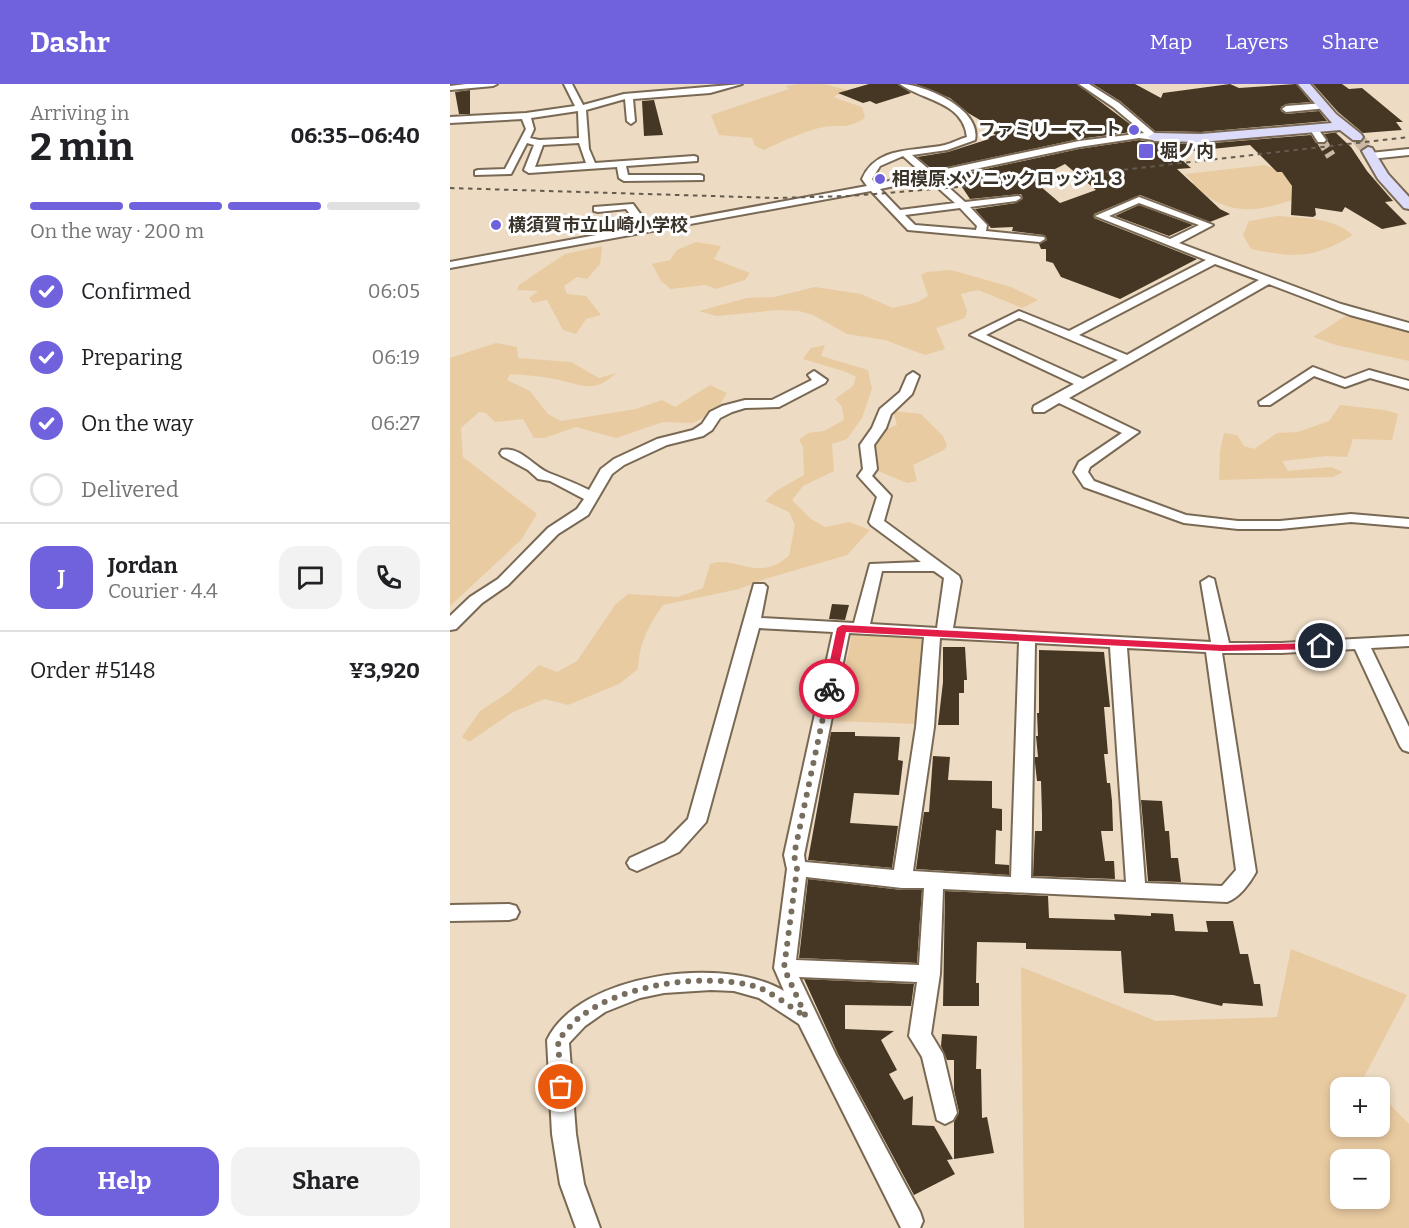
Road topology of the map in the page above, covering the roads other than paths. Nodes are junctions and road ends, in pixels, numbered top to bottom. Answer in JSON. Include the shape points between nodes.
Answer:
{"nodes":[{"id":1,"x":493,"y":84,"type":"edge"},
{"id":2,"x":568,"y":84,"type":"edge"},
{"id":3,"x":738,"y":84,"type":"edge"},
{"id":4,"x":904,"y":84,"type":"edge"},
{"id":5,"x":1083,"y":84,"type":"edge"},
{"id":6,"x":1304,"y":84,"type":"edge"},
{"id":7,"x":450,"y":88,"type":"edge"},
{"id":8,"x":629,"y":97,"type":"junction"},
{"id":9,"x":1324,"y":106,"type":"junction"},
{"id":10,"x":582,"y":108,"type":"junction"},
{"id":11,"x":1287,"y":109,"type":"dead end"},
{"id":12,"x":526,"y":116,"type":"junction"},
{"id":13,"x":450,"y":120,"type":"edge"},
{"id":14,"x":631,"y":121,"type":"dead end"},
{"id":15,"x":1341,"y":126,"type":"junction"},
{"id":16,"x":1313,"y":128,"type":"junction"},
{"id":17,"x":1154,"y":136,"type":"junction"},
{"id":18,"x":1357,"y":137,"type":"tunnel mouth"},
{"id":19,"x":526,"y":139,"type":"junction"},
{"id":20,"x":584,"y":140,"type":"junction"},
{"id":21,"x":1320,"y":140,"type":"tunnel mouth"},
{"id":22,"x":539,"y":143,"type":"junction"},
{"id":23,"x":1409,"y":152,"type":"edge"},
{"id":24,"x":905,"y":153,"type":"junction"},
{"id":25,"x":1369,"y":154,"type":"joint"},
{"id":26,"x":694,"y":159,"type":"dead end"},
{"id":27,"x":621,"y":164,"type":"junction"},
{"id":28,"x":591,"y":167,"type":"junction"},
{"id":29,"x":478,"y":173,"type":"dead end"},
{"id":30,"x":932,"y":176,"type":"junction"},
{"id":31,"x":700,"y":178,"type":"dead end"},
{"id":32,"x":872,"y":188,"type":"junction"},
{"id":33,"x":1016,"y":198,"type":"dead end"},
{"id":34,"x":963,"y":204,"type":"junction"},
{"id":35,"x":1094,"y":205,"type":"dead end"},
{"id":36,"x":1409,"y":205,"type":"edge"},
{"id":37,"x":598,"y":208,"type":"dead end"},
{"id":38,"x":1111,"y":211,"type":"junction"},
{"id":39,"x":1200,"y":211,"type":"dead end"},
{"id":40,"x":899,"y":213,"type":"junction"},
{"id":41,"x":1186,"y":217,"type":"junction"},
{"id":42,"x":647,"y":230,"type":"junction"},
{"id":43,"x":981,"y":234,"type":"junction"},
{"id":44,"x":1040,"y":239,"type":"dead end"},
{"id":45,"x":1170,"y":243,"type":"junction"},
{"id":46,"x":1214,"y":260,"type":"junction"},
{"id":47,"x":450,"y":265,"type":"edge"},
{"id":48,"x":1268,"y":280,"type":"junction"},
{"id":49,"x":1409,"y":327,"type":"edge"},
{"id":50,"x":1070,"y":335,"type":"junction"},
{"id":51,"x":1127,"y":359,"type":"junction"},
{"id":52,"x":814,"y":375,"type":"dead end"},
{"id":53,"x":913,"y":376,"type":"dead end"},
{"id":54,"x":1084,"y":384,"type":"junction"},
{"id":55,"x":1408,"y":386,"type":"edge"},
{"id":56,"x":1059,"y":399,"type":"junction"},
{"id":57,"x":1265,"y":402,"type":"dead end"},
{"id":58,"x":1039,"y":409,"type":"dead end"},
{"id":59,"x":507,"y":453,"type":"dead end"},
{"id":60,"x":591,"y":497,"type":"junction"},
{"id":61,"x":1409,"y":523,"type":"edge"},
{"id":62,"x":937,"y":566,"type":"junction"},
{"id":63,"x":1209,"y":582,"type":"dead end"},
{"id":64,"x":759,"y":587,"type":"dead end"},
{"id":65,"x":752,"y":623,"type":"junction"},
{"id":66,"x":450,"y":625,"type":"edge"},
{"id":67,"x":842,"y":628,"type":"junction"},
{"id":68,"x":861,"y":630,"type":"junction"},
{"id":69,"x":938,"y":633,"type":"junction"},
{"id":70,"x":1027,"y":638,"type":"junction"},
{"id":71,"x":1409,"y":641,"type":"edge"},
{"id":72,"x":1118,"y":643,"type":"junction"},
{"id":73,"x":1361,"y":644,"type":"junction"},
{"id":74,"x":1217,"y":648,"type":"junction"},
{"id":75,"x":1400,"y":708,"type":"edge"},
{"id":76,"x":1409,"y":746,"type":"edge"},
{"id":77,"x":637,"y":863,"type":"dead end"},
{"id":78,"x":797,"y":869,"type":"junction"},
{"id":79,"x":903,"y":880,"type":"junction"},
{"id":80,"x":934,"y":882,"type":"junction"},
{"id":81,"x":1021,"y":884,"type":"junction"},
{"id":82,"x":1136,"y":889,"type":"junction"},
{"id":83,"x":509,"y":912,"type":"dead end"},
{"id":84,"x":450,"y":913,"type":"edge"},
{"id":85,"x":784,"y":968,"type":"junction"},
{"id":86,"x":929,"y":974,"type":"junction"},
{"id":87,"x":806,"y":1017,"type":"junction"},
{"id":88,"x":945,"y":1113,"type":"dead end"},
{"id":89,"x":911,"y":1221,"type":"dead end"},
{"id":90,"x":588,"y":1228,"type":"edge"}],
"edges":[{"from":1,"to":7,"type":"street"},
{"from":2,"to":10,"type":"street"},
{"from":3,"to":8,"type":"street"},
{"from":4,"to":24,"type":"street","via":[[926,91],[961,111],[973,132],[965,142]]},
{"from":5,"to":17,"type":"street"},
{"from":6,"to":9,"type":"street"},
{"from":8,"to":10,"type":"street"},
{"from":8,"to":14,"type":"street"},
{"from":9,"to":11,"type":"street"},
{"from":9,"to":15,"type":"street"},
{"from":10,"to":12,"type":"street"},
{"from":10,"to":20,"type":"street"},
{"from":12,"to":13,"type":"street"},
{"from":12,"to":19,"type":"street","via":[[530,129]]},
{"from":15,"to":16,"type":"street"},
{"from":15,"to":18,"type":"street"},
{"from":16,"to":17,"type":"street","via":[[1201,138]]},
{"from":16,"to":21,"type":"street"},
{"from":17,"to":30,"type":"street","via":[[1079,144]]},
{"from":19,"to":22,"type":"street"},
{"from":19,"to":29,"type":"street","via":[[508,172]]},
{"from":20,"to":22,"type":"street"},
{"from":20,"to":28,"type":"street"},
{"from":22,"to":28,"type":"street","via":[[529,170]]},
{"from":23,"to":25,"type":"street"},
{"from":24,"to":30,"type":"street"},
{"from":24,"to":32,"type":"street","via":[[871,167],[867,179]]},
{"from":25,"to":36,"type":"street"},
{"from":26,"to":27,"type":"street"},
{"from":27,"to":28,"type":"street"},
{"from":27,"to":31,"type":"street","via":[[624,178]]},
{"from":30,"to":32,"type":"street"},
{"from":30,"to":34,"type":"street"},
{"from":32,"to":40,"type":"street"},
{"from":32,"to":42,"type":"street"},
{"from":33,"to":34,"type":"street"},
{"from":34,"to":40,"type":"street"},
{"from":34,"to":43,"type":"street","via":[[982,225]]},
{"from":35,"to":38,"type":"street"},
{"from":37,"to":42,"type":"street","via":[[629,206]]},
{"from":38,"to":41,"type":"street","via":[[1139,200]]},
{"from":38,"to":45,"type":"street","via":[[1100,216]]},
{"from":39,"to":41,"type":"street"},
{"from":40,"to":43,"type":"street","via":[[912,228]]},
{"from":41,"to":45,"type":"street","via":[[1208,225]]},
{"from":42,"to":47,"type":"street"},
{"from":43,"to":44,"type":"street"},
{"from":45,"to":46,"type":"street"},
{"from":46,"to":48,"type":"street"},
{"from":46,"to":50,"type":"street"},
{"from":48,"to":49,"type":"street","via":[[1348,311]]},
{"from":48,"to":51,"type":"street"},
{"from":50,"to":51,"type":"street"},
{"from":50,"to":54,"type":"street","via":[[1018,314],[976,335]]},
{"from":51,"to":54,"type":"street"},
{"from":52,"to":60,"type":"street","via":[[821,380],[783,400],[732,406],[715,415],[698,433],[662,442],[619,462],[606,472]]},
{"from":53,"to":62,"type":"street","via":[[906,394],[885,412],[867,445],[870,469],[865,476],[884,496],[876,522]]},
{"from":54,"to":56,"type":"street"},
{"from":55,"to":57,"type":"street","via":[[1369,374],[1345,383],[1313,371]]},
{"from":56,"to":58,"type":"street"},
{"from":56,"to":61,"type":"street","via":[[1132,432],[1084,465],[1081,472],[1089,484],[1128,500],[1184,519],[1238,525],[1351,518]]},
{"from":59,"to":60,"type":"street","via":[[543,476]]},
{"from":60,"to":66,"type":"street","via":[[583,512],[553,531],[502,582]]},
{"from":62,"to":68,"type":"street","via":[[875,567]]},
{"from":62,"to":69,"type":"street","via":[[953,581]]},
{"from":63,"to":74,"type":"street"},
{"from":64,"to":65,"type":"street"},
{"from":65,"to":67,"type":"street"},
{"from":65,"to":77,"type":"street","via":[[697,822],[672,848]]},
{"from":67,"to":68,"type":"street"},
{"from":67,"to":78,"type":"street","via":[[794,855]]},
{"from":68,"to":69,"type":"street"},
{"from":69,"to":70,"type":"street"},
{"from":69,"to":79,"type":"street"},
{"from":70,"to":72,"type":"street"},
{"from":70,"to":81,"type":"street"},
{"from":71,"to":73,"type":"street"},
{"from":72,"to":74,"type":"street"},
{"from":72,"to":82,"type":"street"},
{"from":73,"to":74,"type":"street"},
{"from":73,"to":75,"type":"street"},
{"from":74,"to":82,"type":"street","via":[[1246,872],[1227,894]]},
{"from":75,"to":76,"type":"street"},
{"from":78,"to":79,"type":"street"},
{"from":78,"to":85,"type":"street"},
{"from":79,"to":80,"type":"street"},
{"from":80,"to":81,"type":"street"},
{"from":80,"to":86,"type":"street"},
{"from":81,"to":82,"type":"street"},
{"from":83,"to":84,"type":"street"},
{"from":85,"to":86,"type":"street"},
{"from":85,"to":87,"type":"street"},
{"from":86,"to":88,"type":"street","via":[[920,1036],[932,1054]]},
{"from":87,"to":89,"type":"street"},
{"from":87,"to":90,"type":"street","via":[[756,987],[723,981],[692,981],[621,995],[580,1017],[558,1040],[564,1134],[572,1184]]}]}
